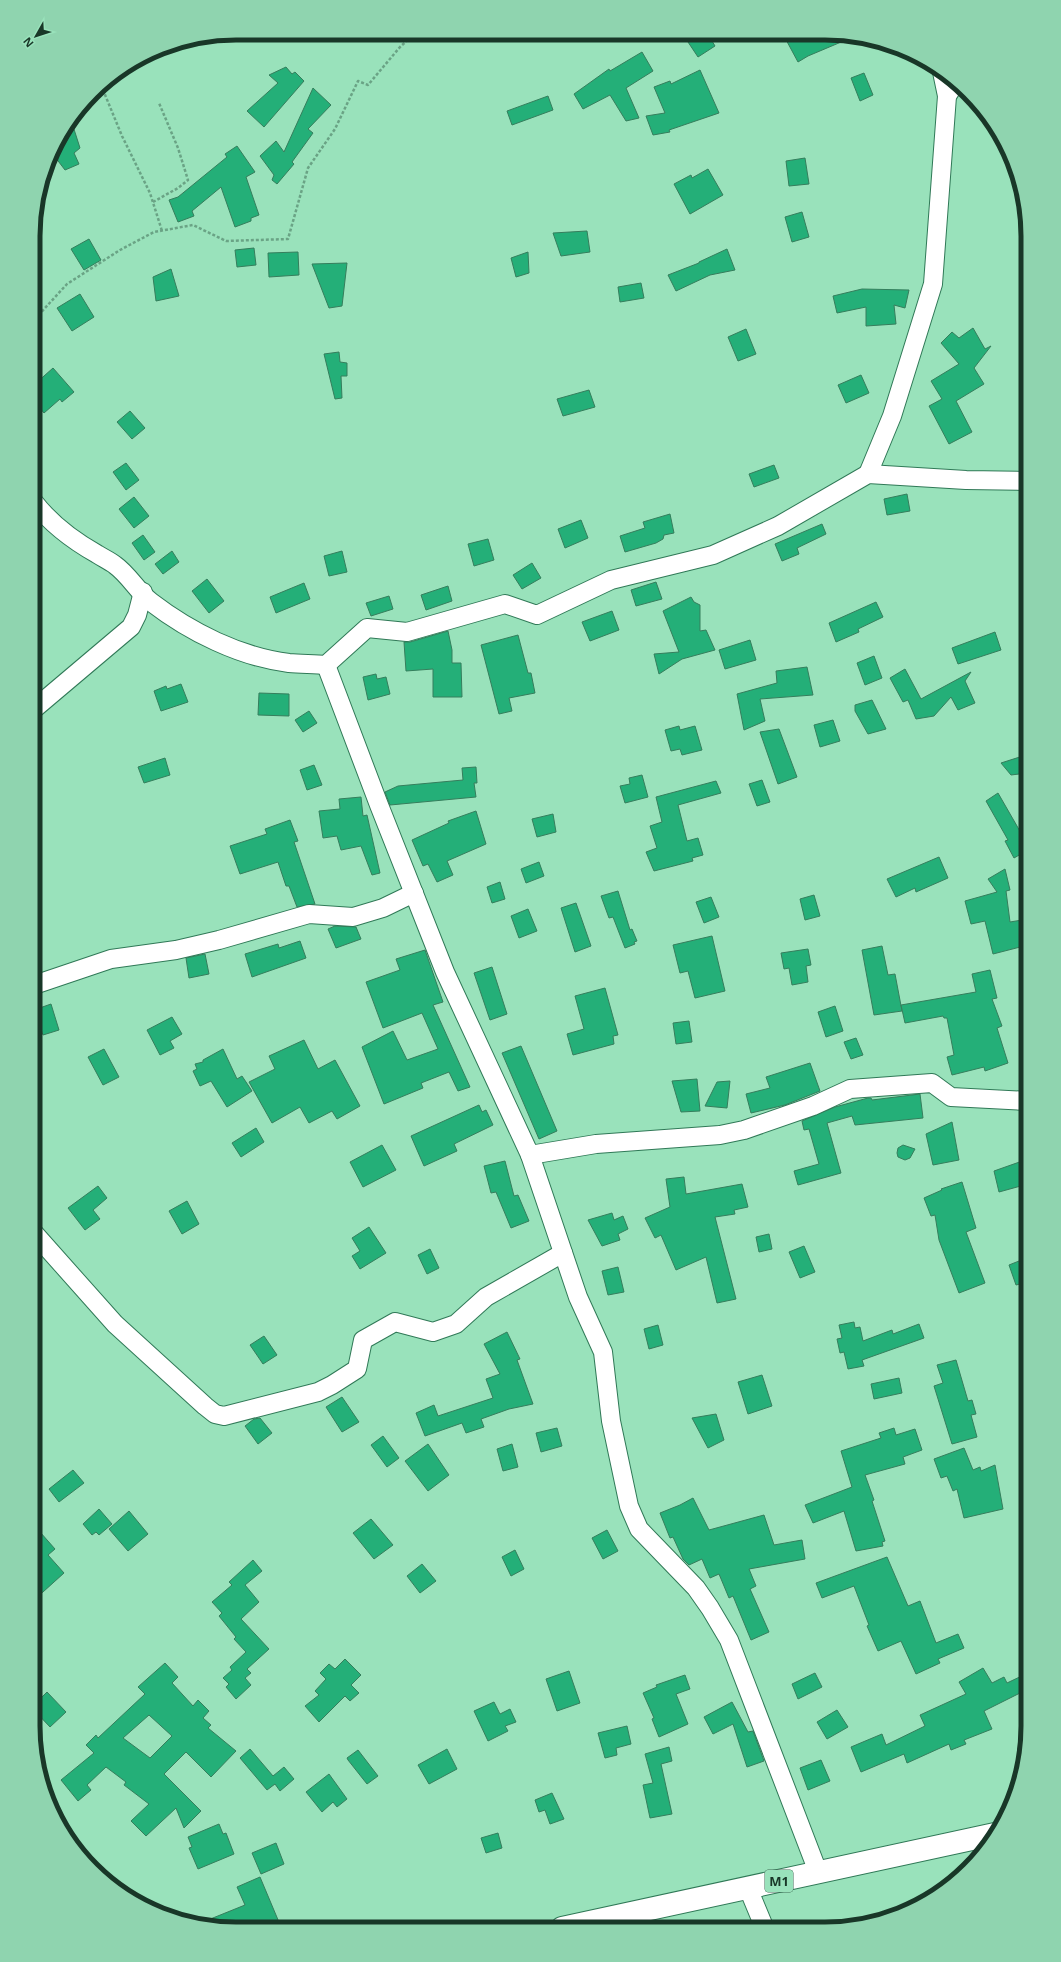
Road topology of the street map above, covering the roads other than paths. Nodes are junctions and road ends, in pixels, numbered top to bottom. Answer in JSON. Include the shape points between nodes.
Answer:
{"nodes":[{"id":1,"x":952,"y":89,"type":"edge"},
{"id":2,"x":868,"y":474,"type":"junction"},
{"id":3,"x":1021,"y":481,"type":"edge"},
{"id":4,"x":40,"y":508,"type":"edge"},
{"id":5,"x":143,"y":592,"type":"junction"},
{"id":6,"x":326,"y":665,"type":"junction"},
{"id":7,"x":40,"y":704,"type":"edge"},
{"id":8,"x":414,"y":893,"type":"junction"},
{"id":9,"x":40,"y":983,"type":"edge"},
{"id":10,"x":1021,"y":1101,"type":"edge"},
{"id":11,"x":530,"y":1155,"type":"junction"},
{"id":12,"x":40,"y":1240,"type":"edge"},
{"id":13,"x":563,"y":1253,"type":"junction"},
{"id":14,"x":988,"y":1836,"type":"edge"},
{"id":15,"x":818,"y":1872,"type":"junction"},
{"id":16,"x":748,"y":1888,"type":"junction"},
{"id":17,"x":590,"y":1922,"type":"edge"},
{"id":18,"x":763,"y":1922,"type":"edge"}],
"edges":[{"from":1,"to":2,"type":"street","via":[[933,284],[892,416]]},
{"from":2,"to":3,"type":"street"},
{"from":2,"to":6,"type":"street","via":[[778,526],[713,555],[611,580],[537,615],[505,604],[407,632],[367,628]]},
{"from":4,"to":5,"type":"street","via":[[58,528],[79,544],[116,565]]},
{"from":5,"to":6,"type":"street","via":[[149,601],[169,615],[224,644],[259,657],[290,663]]},
{"from":5,"to":7,"type":"street","via":[[131,627]]},
{"from":6,"to":8,"type":"street"},
{"from":8,"to":9,"type":"street","via":[[383,908],[354,917],[309,914],[183,949],[110,959]]},
{"from":8,"to":11,"type":"street","via":[[445,972]]},
{"from":10,"to":11,"type":"street","via":[[951,1097],[932,1083],[850,1089],[813,1106],[744,1130],[596,1144]]},
{"from":11,"to":13,"type":"street"},
{"from":12,"to":13,"type":"street","via":[[115,1324],[205,1406],[215,1414],[224,1416],[318,1392],[357,1369],[363,1340],[395,1322],[433,1332],[456,1324],[486,1297]]},
{"from":13,"to":15,"type":"street","via":[[578,1297],[602,1352],[611,1422],[629,1506],[639,1529],[696,1588],[729,1640]]},
{"from":14,"to":15,"type":"highway","number":"M1"},
{"from":15,"to":16,"type":"highway","number":"M1"},
{"from":16,"to":17,"type":"highway","number":"M1"},
{"from":16,"to":18,"type":"street"}]}
